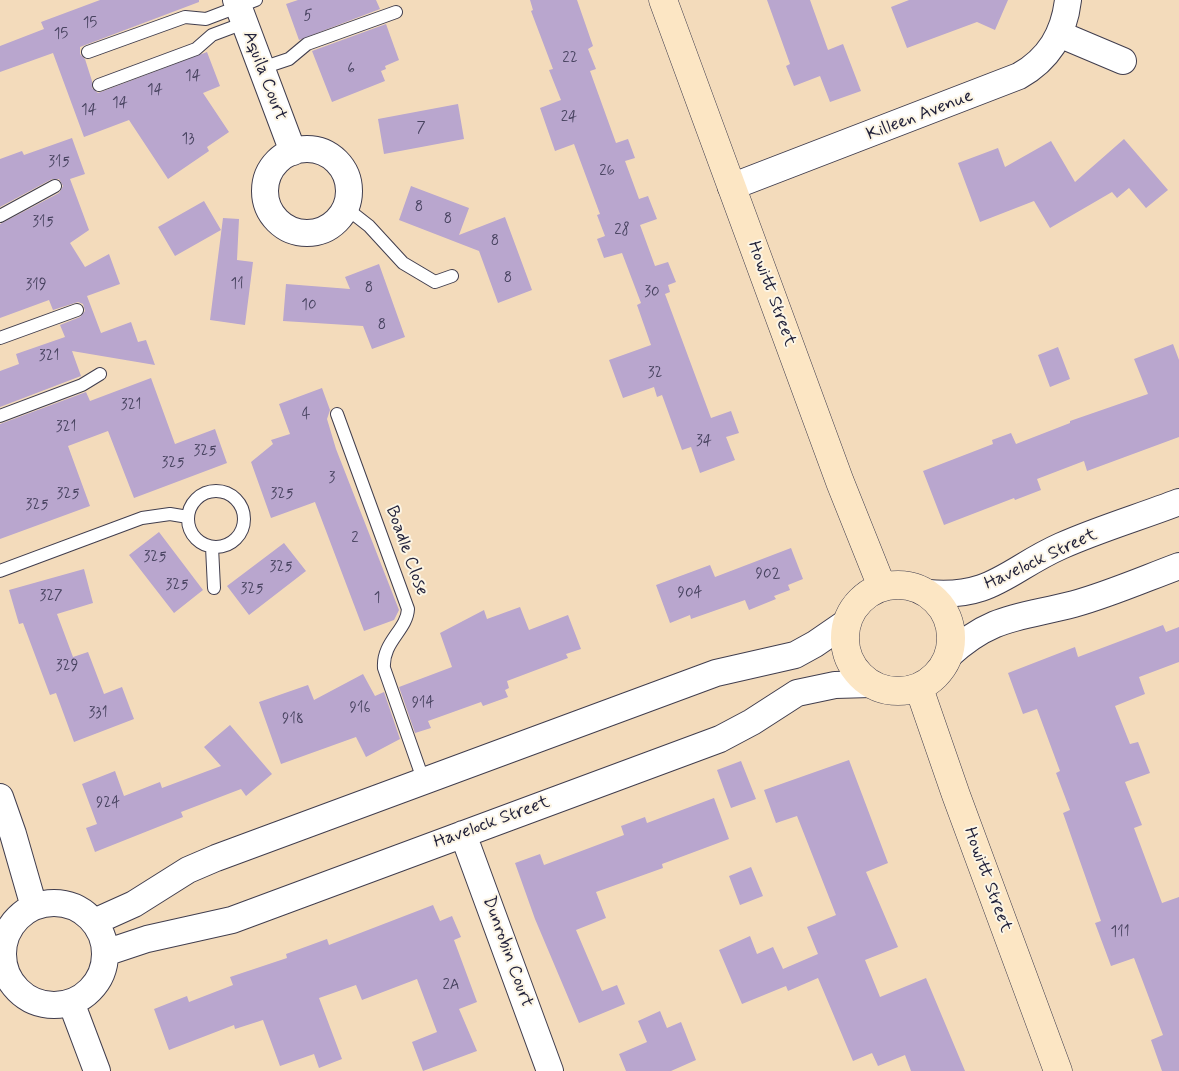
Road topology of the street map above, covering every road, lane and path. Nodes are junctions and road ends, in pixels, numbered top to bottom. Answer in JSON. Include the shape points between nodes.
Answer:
{"nodes":[{"id":1,"x":663,"y":0,"type":"edge"},
{"id":2,"x":1068,"y":0,"type":"edge"},
{"id":3,"x":244,"y":7,"type":"edge"},
{"id":4,"x":396,"y":12,"type":"dead end"},
{"id":5,"x":1059,"y":34,"type":"junction"},
{"id":6,"x":88,"y":52,"type":"dead end"},
{"id":7,"x":1123,"y":61,"type":"dead end"},
{"id":8,"x":262,"y":68,"type":"junction"},
{"id":9,"x":99,"y":85,"type":"dead end"},
{"id":10,"x":293,"y":152,"type":"junction"},
{"id":11,"x":54,"y":186,"type":"dead end"},
{"id":12,"x":731,"y":187,"type":"junction"},
{"id":13,"x":346,"y":208,"type":"junction"},
{"id":14,"x":0,"y":216,"type":"edge"},
{"id":15,"x":452,"y":276,"type":"dead end"},
{"id":16,"x":77,"y":310,"type":"dead end"},
{"id":17,"x":0,"y":338,"type":"edge"},
{"id":18,"x":100,"y":374,"type":"dead end"},
{"id":19,"x":337,"y":414,"type":"dead end"},
{"id":20,"x":0,"y":416,"type":"edge"},
{"id":21,"x":1179,"y":502,"type":"edge"},
{"id":22,"x":188,"y":517,"type":"junction"},
{"id":23,"x":212,"y":547,"type":"junction"},
{"id":24,"x":1179,"y":566,"type":"edge"},
{"id":25,"x":0,"y":571,"type":"edge"},
{"id":26,"x":882,"y":587,"type":"junction"},
{"id":27,"x":214,"y":588,"type":"dead end"},
{"id":28,"x":928,"y":593,"type":"junction"},
{"id":29,"x":846,"y":622,"type":"junction"},
{"id":30,"x":948,"y":656,"type":"junction"},
{"id":31,"x":871,"y":684,"type":"junction"},
{"id":32,"x":919,"y":688,"type":"junction"},
{"id":33,"x":424,"y":782,"type":"junction"},
{"id":34,"x":0,"y":797,"type":"edge"},
{"id":35,"x":463,"y":834,"type":"junction"},
{"id":36,"x":34,"y":907,"type":"junction"},
{"id":37,"x":94,"y":922,"type":"junction"},
{"id":38,"x":105,"y":953,"type":"junction"},
{"id":39,"x":3,"y":972,"type":"edge"},
{"id":40,"x":71,"y":1002,"type":"junction"},
{"id":41,"x":96,"y":1071,"type":"edge"},
{"id":42,"x":550,"y":1071,"type":"edge"},
{"id":43,"x":1058,"y":1071,"type":"edge"}],
"edges":[{"from":1,"to":12,"type":"street","name":"Howitt Street"},
{"from":2,"to":5,"type":"street","name":"Killeen Avenue"},
{"from":3,"to":6,"type":"lane","via":[[206,19],[185,17]]},
{"from":3,"to":8,"type":"street","name":"Aquila Court"},
{"from":3,"to":9,"type":"lane","via":[[196,49]]},
{"from":4,"to":8,"type":"lane","via":[[307,44],[289,59]]},
{"from":5,"to":7,"type":"street"},
{"from":5,"to":12,"type":"street","name":"Killeen Avenue","via":[[1037,65],[1004,84]]},
{"from":8,"to":10,"type":"street","name":"Aquila Court"},
{"from":10,"to":13,"type":"street","via":[[317,150],[338,163],[349,185]]},
{"from":10,"to":13,"type":"street","via":[[279,160],[267,181],[267,203],[278,220],[295,231],[315,232],[334,224]]},
{"from":11,"to":14,"type":"lane"},
{"from":12,"to":26,"type":"street","name":"Howitt Street","via":[[836,473]]},
{"from":13,"to":15,"type":"lane","via":[[369,226],[403,263],[435,282]]},
{"from":16,"to":17,"type":"lane"},
{"from":18,"to":20,"type":"lane","via":[[82,385]]},
{"from":19,"to":33,"type":"lane","name":"Boadle Close","via":[[408,609],[406,619],[386,653],[384,668]]},
{"from":21,"to":28,"type":"street","name":"Havelock Street","via":[[1060,546],[995,584],[956,593]]},
{"from":22,"to":23,"type":"lane","via":[[189,528],[195,538]]},
{"from":22,"to":23,"type":"lane","via":[[192,503],[209,491],[224,492],[236,499],[244,518],[239,534],[227,545]]},
{"from":22,"to":25,"type":"lane","via":[[170,514],[142,518]]},
{"from":23,"to":27,"type":"lane"},
{"from":24,"to":30,"type":"street","via":[[1074,604],[997,622]]},
{"from":26,"to":28,"type":"street","via":[[901,584]]},
{"from":26,"to":29,"type":"street","via":[[860,600]]},
{"from":28,"to":30,"type":"street","via":[[948,617],[952,641]]},
{"from":29,"to":31,"type":"street","via":[[844,640],[848,658]]},
{"from":29,"to":33,"type":"street","via":[[795,655],[716,673]]},
{"from":30,"to":32,"type":"street","via":[[937,675]]},
{"from":31,"to":32,"type":"street","via":[[891,691]]},
{"from":31,"to":35,"type":"street","name":"Havelock Street","via":[[835,685],[797,693],[720,739]]},
{"from":32,"to":43,"type":"street","name":"Howitt Street"},
{"from":33,"to":37,"type":"street","via":[[188,870],[134,904]]},
{"from":34,"to":36,"type":"street"},
{"from":35,"to":38,"type":"street","name":"Havelock Street","via":[[232,920],[147,939]]},
{"from":35,"to":42,"type":"street","name":"Dunrobin Court"},
{"from":36,"to":37,"type":"street","via":[[50,903],[67,904]]},
{"from":36,"to":39,"type":"street","via":[[10,926],[4,940]]},
{"from":37,"to":38,"type":"street","via":[[102,937]]},
{"from":38,"to":40,"type":"street","via":[[103,969],[96,983]]},
{"from":39,"to":40,"type":"street","via":[[25,997],[55,1005]]},
{"from":40,"to":41,"type":"street"}]}
